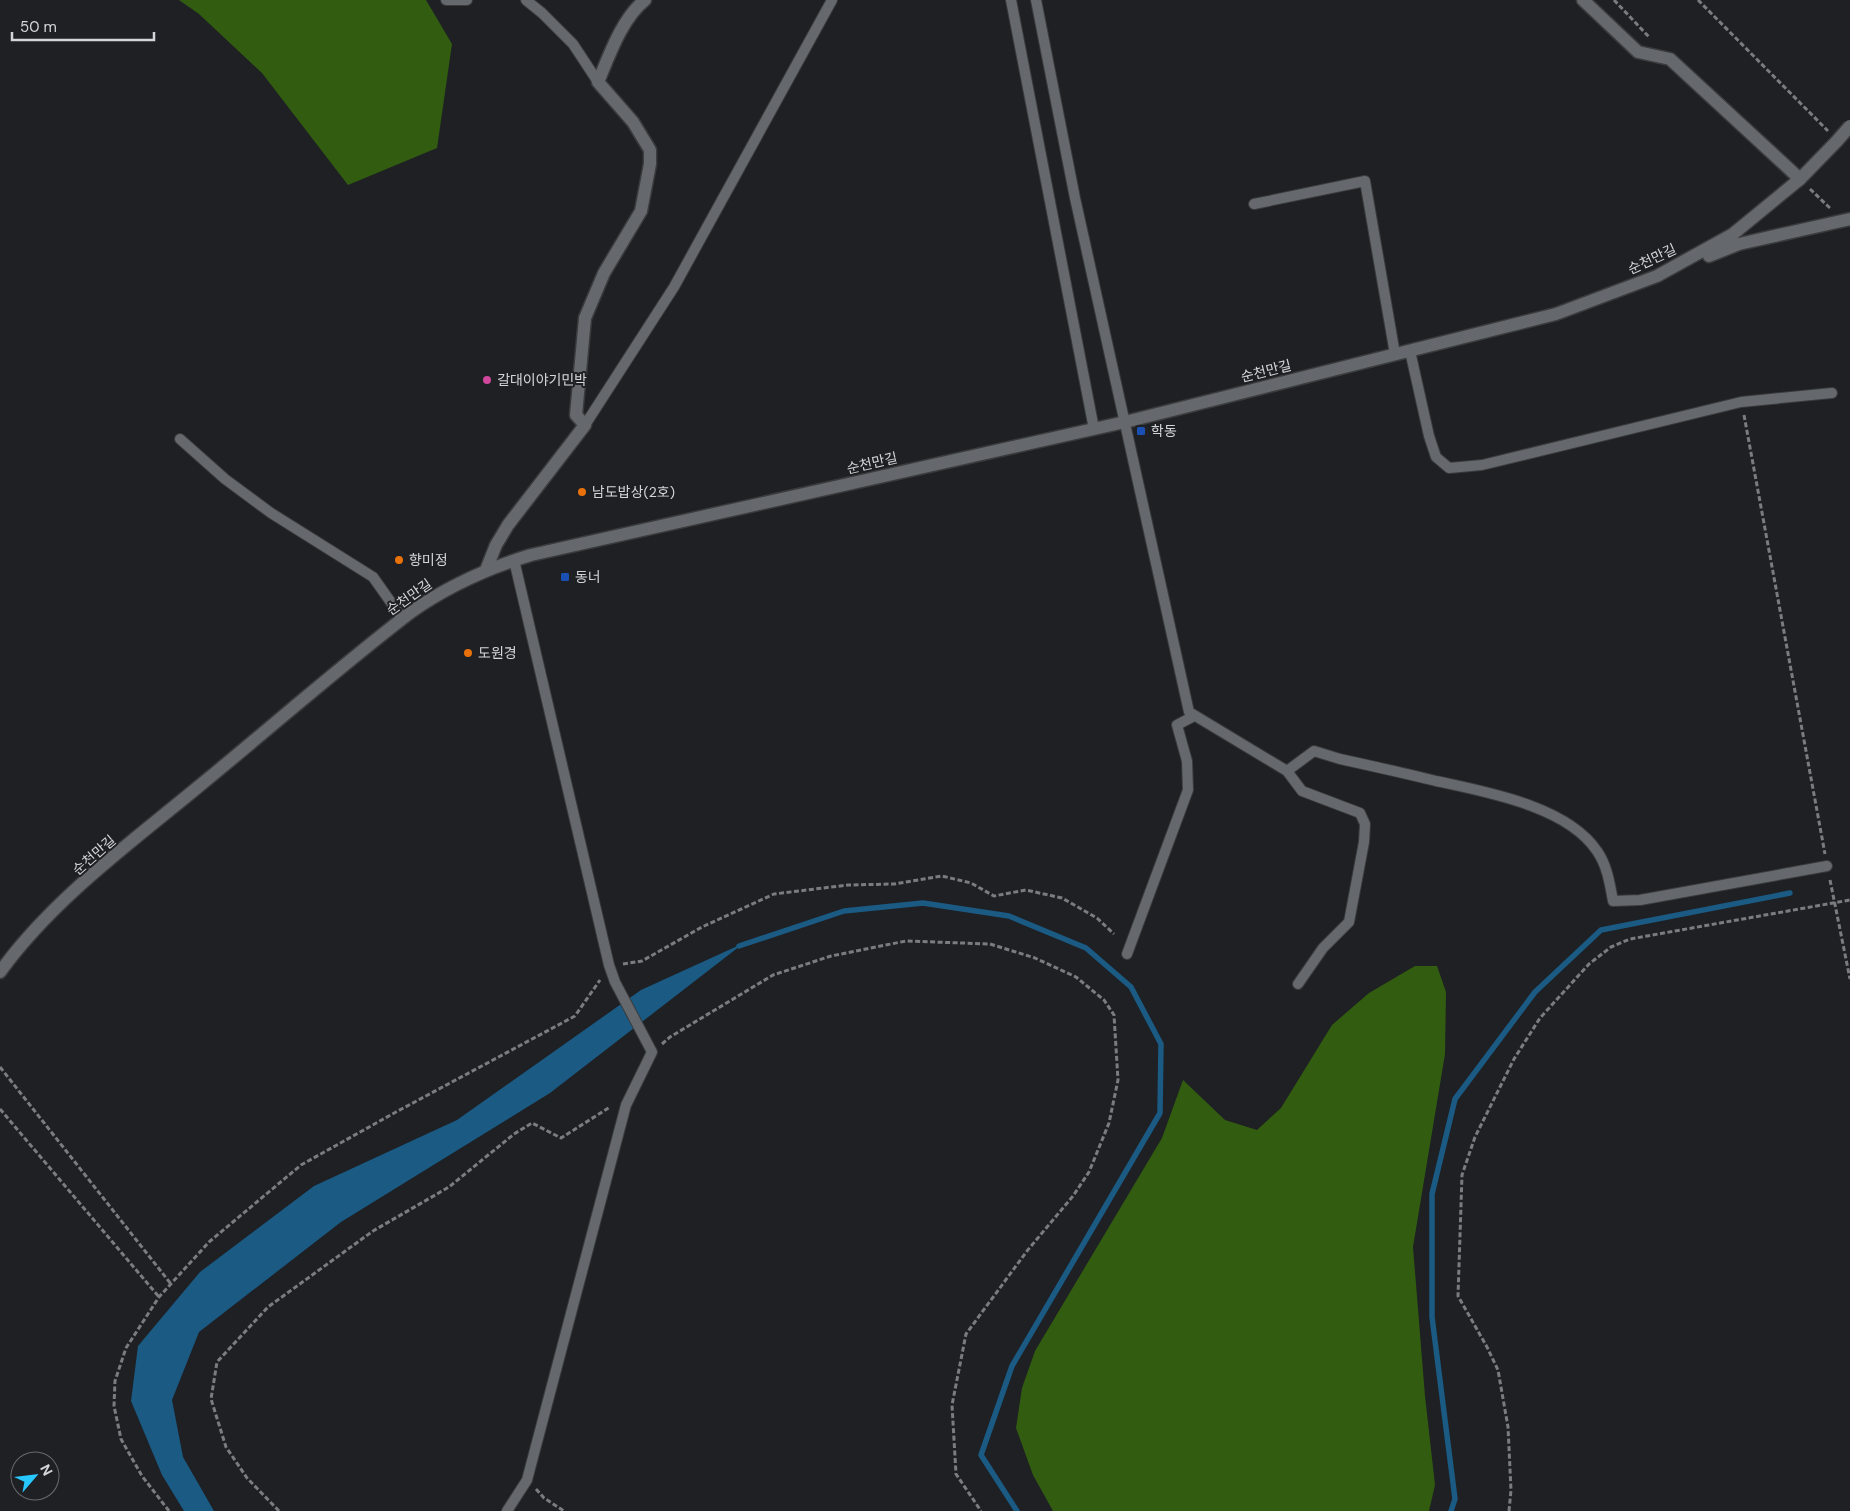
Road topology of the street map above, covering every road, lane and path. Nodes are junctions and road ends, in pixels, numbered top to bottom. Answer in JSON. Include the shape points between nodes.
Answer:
{"nodes":[{"id":1,"x":446,"y":0,"type":"edge"},
{"id":2,"x":467,"y":0,"type":"edge"},
{"id":3,"x":526,"y":0,"type":"edge"},
{"id":4,"x":645,"y":0,"type":"edge"},
{"id":5,"x":832,"y":0,"type":"edge"},
{"id":6,"x":1011,"y":0,"type":"edge"},
{"id":7,"x":1036,"y":0,"type":"edge"},
{"id":8,"x":1583,"y":0,"type":"edge"},
{"id":9,"x":1614,"y":0,"type":"edge"},
{"id":10,"x":1698,"y":0,"type":"edge"},
{"id":11,"x":1652,"y":40,"type":"dead end"},
{"id":12,"x":598,"y":82,"type":"junction"},
{"id":13,"x":1850,"y":126,"type":"edge"},
{"id":14,"x":1834,"y":137,"type":"junction"},
{"id":15,"x":1800,"y":179,"type":"junction"},
{"id":16,"x":1254,"y":204,"type":"dead end"},
{"id":17,"x":1847,"y":220,"type":"edge"},
{"id":18,"x":1658,"y":276,"type":"junction"},
{"id":19,"x":1410,"y":350,"type":"junction"},
{"id":20,"x":1395,"y":354,"type":"junction"},
{"id":21,"x":1832,"y":393,"type":"dead end"},
{"id":22,"x":1741,"y":402,"type":"junction"},
{"id":23,"x":1125,"y":422,"type":"junction"},
{"id":24,"x":585,"y":425,"type":"junction"},
{"id":25,"x":1094,"y":429,"type":"junction"},
{"id":26,"x":180,"y":439,"type":"dead end"},
{"id":27,"x":514,"y":560,"type":"junction"},
{"id":28,"x":486,"y":570,"type":"junction"},
{"id":29,"x":402,"y":618,"type":"junction"},
{"id":30,"x":1194,"y":716,"type":"junction"},
{"id":31,"x":1287,"y":771,"type":"junction"},
{"id":32,"x":1827,"y":866,"type":"junction"},
{"id":33,"x":1850,"y":900,"type":"edge"},
{"id":34,"x":1835,"y":903,"type":"junction"},
{"id":35,"x":1114,"y":934,"type":"dead end"},
{"id":36,"x":1127,"y":954,"type":"dead end"},
{"id":37,"x":609,"y":965,"type":"junction"},
{"id":38,"x":0,"y":972,"type":"edge"},
{"id":39,"x":1850,"y":979,"type":"edge"},
{"id":40,"x":1298,"y":984,"type":"dead end"},
{"id":41,"x":652,"y":1052,"type":"junction"},
{"id":42,"x":0,"y":1067,"type":"edge"},
{"id":43,"x":626,"y":1105,"type":"junction"},
{"id":44,"x":0,"y":1109,"type":"edge"},
{"id":45,"x":171,"y":1284,"type":"junction"},
{"id":46,"x":159,"y":1297,"type":"junction"},
{"id":47,"x":526,"y":1480,"type":"junction"},
{"id":48,"x":169,"y":1511,"type":"edge"},
{"id":49,"x":279,"y":1511,"type":"edge"},
{"id":50,"x":507,"y":1511,"type":"edge"},
{"id":51,"x":564,"y":1511,"type":"edge"},
{"id":52,"x":981,"y":1511,"type":"edge"},
{"id":53,"x":1509,"y":1511,"type":"edge"}],
"edges":[{"from":1,"to":2,"type":"lane"},
{"from":3,"to":12,"type":"lane","via":[[572,44]]},
{"from":4,"to":12,"type":"street","via":[[636,7],[613,46]]},
{"from":5,"to":24,"type":"lane","via":[[674,287]]},
{"from":6,"to":25,"type":"lane"},
{"from":7,"to":23,"type":"lane","via":[[1074,198]]},
{"from":8,"to":15,"type":"street","via":[[1638,52],[1670,59]]},
{"from":9,"to":11,"type":"path"},
{"from":10,"to":14,"type":"path"},
{"from":12,"to":24,"type":"street","via":[[633,122],[650,150],[650,164],[642,211],[604,273],[585,318],[576,415]]},
{"from":13,"to":14,"type":"street","name":"순천만길","bridge":true},
{"from":14,"to":15,"type":"street","name":"순천만길"},
{"from":15,"to":17,"type":"path"},
{"from":15,"to":18,"type":"street","name":"순천만길","via":[[1733,234]]},
{"from":16,"to":20,"type":"lane","via":[[1365,181]]},
{"from":17,"to":18,"type":"street","via":[[1739,244]]},
{"from":18,"to":19,"type":"street","name":"순천만길","via":[[1556,314]]},
{"from":19,"to":20,"type":"street","name":"순천만길"},
{"from":19,"to":22,"type":"lane","via":[[1434,450],[1449,468],[1482,465]]},
{"from":20,"to":23,"type":"street","name":"순천만길"},
{"from":21,"to":22,"type":"lane"},
{"from":22,"to":32,"type":"path"},
{"from":23,"to":25,"type":"street","name":"순천만길"},
{"from":23,"to":30,"type":"lane","via":[[1189,712]]},
{"from":24,"to":28,"type":"street","via":[[508,524]]},
{"from":25,"to":27,"type":"street","name":"순천만길"},
{"from":26,"to":29,"type":"lane","via":[[225,479],[271,513],[373,577]]},
{"from":27,"to":28,"type":"street","name":"순천만길"},
{"from":27,"to":37,"type":"lane"},
{"from":28,"to":29,"type":"street","name":"순천만길","via":[[440,592]]},
{"from":29,"to":38,"type":"street","name":"순천만길","via":[[95,873],[41,922]]},
{"from":30,"to":31,"type":"lane"},
{"from":30,"to":36,"type":"lane","via":[[1177,725],[1187,762],[1188,790]]},
{"from":31,"to":32,"type":"lane","via":[[1314,751],[1501,796],[1536,808],[1582,834],[1597,850],[1613,901],[1640,900]]},
{"from":31,"to":40,"type":"lane","via":[[1302,791],[1360,813],[1365,824],[1349,922],[1324,948]]},
{"from":32,"to":34,"type":"path"},
{"from":33,"to":34,"type":"path"},
{"from":34,"to":39,"type":"path"},
{"from":34,"to":53,"type":"path","via":[[1630,939],[1611,947],[1590,964],[1540,1018],[1514,1060],[1475,1137],[1462,1175],[1458,1296],[1498,1370],[1508,1427]]},
{"from":35,"to":37,"type":"path","via":[[1097,918],[1062,898],[1026,890],[994,896],[971,883],[942,876],[894,884],[848,885],[774,894],[642,961]]},
{"from":37,"to":41,"type":"lane"},
{"from":37,"to":45,"type":"path","via":[[575,1016],[301,1165],[209,1242]]},
{"from":41,"to":43,"type":"lane"},
{"from":41,"to":52,"type":"path","via":[[773,975],[830,956],[906,941],[990,944],[1035,958],[1076,977],[1104,1000],[1114,1015],[1118,1080],[1109,1123],[1089,1172],[966,1334],[952,1405],[956,1474]]},
{"from":42,"to":45,"type":"path"},
{"from":43,"to":47,"type":"lane"},
{"from":43,"to":49,"type":"path","via":[[610,1107],[561,1138],[532,1124],[514,1134],[450,1187],[373,1231],[268,1307],[217,1362],[211,1398],[226,1447],[247,1478]]},
{"from":44,"to":46,"type":"path"},
{"from":45,"to":46,"type":"path"},
{"from":46,"to":48,"type":"path","via":[[126,1348],[115,1381],[114,1406],[121,1439],[142,1476]]},
{"from":47,"to":50,"type":"lane"},
{"from":47,"to":51,"type":"path","via":[[544,1498]]}]}
